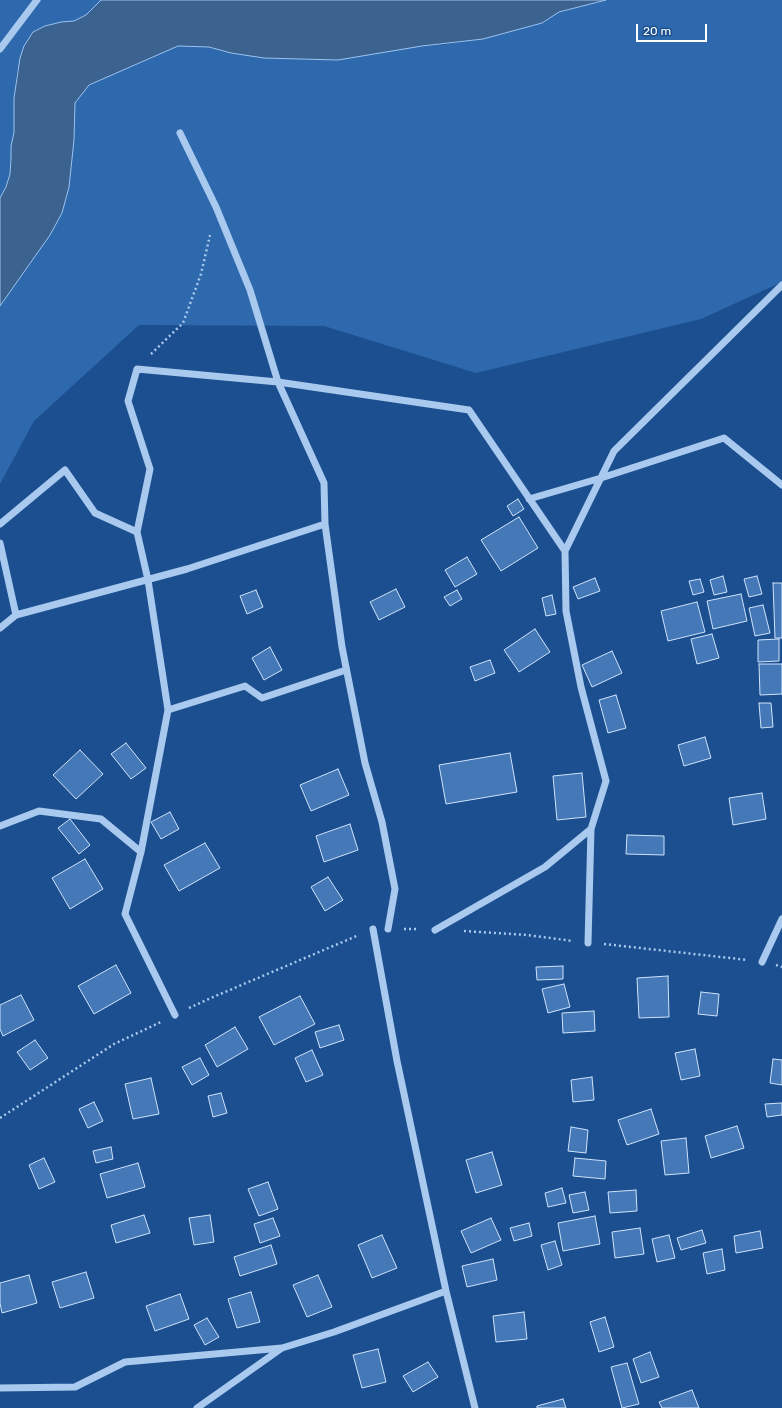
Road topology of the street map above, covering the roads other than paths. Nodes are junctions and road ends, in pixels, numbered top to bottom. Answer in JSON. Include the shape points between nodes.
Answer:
{"nodes":[{"id":1,"x":37,"y":0,"type":"edge"},
{"id":2,"x":0,"y":49,"type":"edge"},
{"id":3,"x":180,"y":133,"type":"dead end"},
{"id":4,"x":782,"y":285,"type":"edge"},
{"id":5,"x":278,"y":382,"type":"junction"},
{"id":6,"x":601,"y":478,"type":"junction"},
{"id":7,"x":782,"y":485,"type":"edge"},
{"id":8,"x":528,"y":499,"type":"junction"},
{"id":9,"x":0,"y":524,"type":"edge"},
{"id":10,"x":325,"y":524,"type":"junction"},
{"id":11,"x":137,"y":532,"type":"junction"},
{"id":12,"x":0,"y":543,"type":"edge"},
{"id":13,"x":565,"y":550,"type":"junction"},
{"id":14,"x":148,"y":580,"type":"junction"},
{"id":15,"x":16,"y":615,"type":"junction"},
{"id":16,"x":0,"y":628,"type":"edge"},
{"id":17,"x":346,"y":670,"type":"junction"},
{"id":18,"x":168,"y":710,"type":"junction"},
{"id":19,"x":0,"y":826,"type":"edge"},
{"id":20,"x":591,"y":829,"type":"junction"},
{"id":21,"x":141,"y":852,"type":"junction"},
{"id":22,"x":782,"y":918,"type":"edge"},
{"id":23,"x":373,"y":929,"type":"dead end"},
{"id":24,"x":388,"y":929,"type":"dead end"},
{"id":25,"x":435,"y":930,"type":"dead end"},
{"id":26,"x":588,"y":943,"type":"dead end"},
{"id":27,"x":762,"y":962,"type":"dead end"},
{"id":28,"x":175,"y":1015,"type":"dead end"},
{"id":29,"x":446,"y":1291,"type":"junction"},
{"id":30,"x":282,"y":1348,"type":"junction"},
{"id":31,"x":0,"y":1388,"type":"edge"},
{"id":32,"x":197,"y":1408,"type":"edge"},
{"id":33,"x":475,"y":1408,"type":"edge"}],
"edges":[{"from":1,"to":2,"type":"street"},
{"from":3,"to":5,"type":"street","via":[[216,207],[250,290]]},
{"from":4,"to":6,"type":"street","via":[[614,451]]},
{"from":5,"to":8,"type":"street","via":[[469,410]]},
{"from":5,"to":10,"type":"street","via":[[324,483]]},
{"from":5,"to":11,"type":"street","via":[[137,369],[128,401],[150,469]]},
{"from":6,"to":7,"type":"street","via":[[724,438]]},
{"from":6,"to":8,"type":"street"},
{"from":6,"to":13,"type":"street"},
{"from":8,"to":13,"type":"street"},
{"from":9,"to":11,"type":"street","via":[[66,470],[95,513]]},
{"from":10,"to":14,"type":"street"},
{"from":10,"to":17,"type":"street"},
{"from":11,"to":14,"type":"street"},
{"from":12,"to":15,"type":"street"},
{"from":13,"to":20,"type":"street","via":[[566,611],[581,688],[606,781]]},
{"from":14,"to":15,"type":"street"},
{"from":14,"to":18,"type":"street"},
{"from":15,"to":16,"type":"street"},
{"from":17,"to":18,"type":"street","via":[[262,698],[245,686]]},
{"from":17,"to":24,"type":"street","via":[[395,889]]},
{"from":18,"to":21,"type":"street"},
{"from":19,"to":21,"type":"street","via":[[39,811],[101,819]]},
{"from":20,"to":25,"type":"street","via":[[545,867]]},
{"from":20,"to":26,"type":"street"},
{"from":21,"to":28,"type":"street","via":[[125,914]]},
{"from":22,"to":27,"type":"street"},
{"from":23,"to":29,"type":"street"},
{"from":29,"to":30,"type":"street"},
{"from":29,"to":33,"type":"street"},
{"from":30,"to":31,"type":"street","via":[[125,1362],[75,1387]]},
{"from":30,"to":32,"type":"street"}]}
